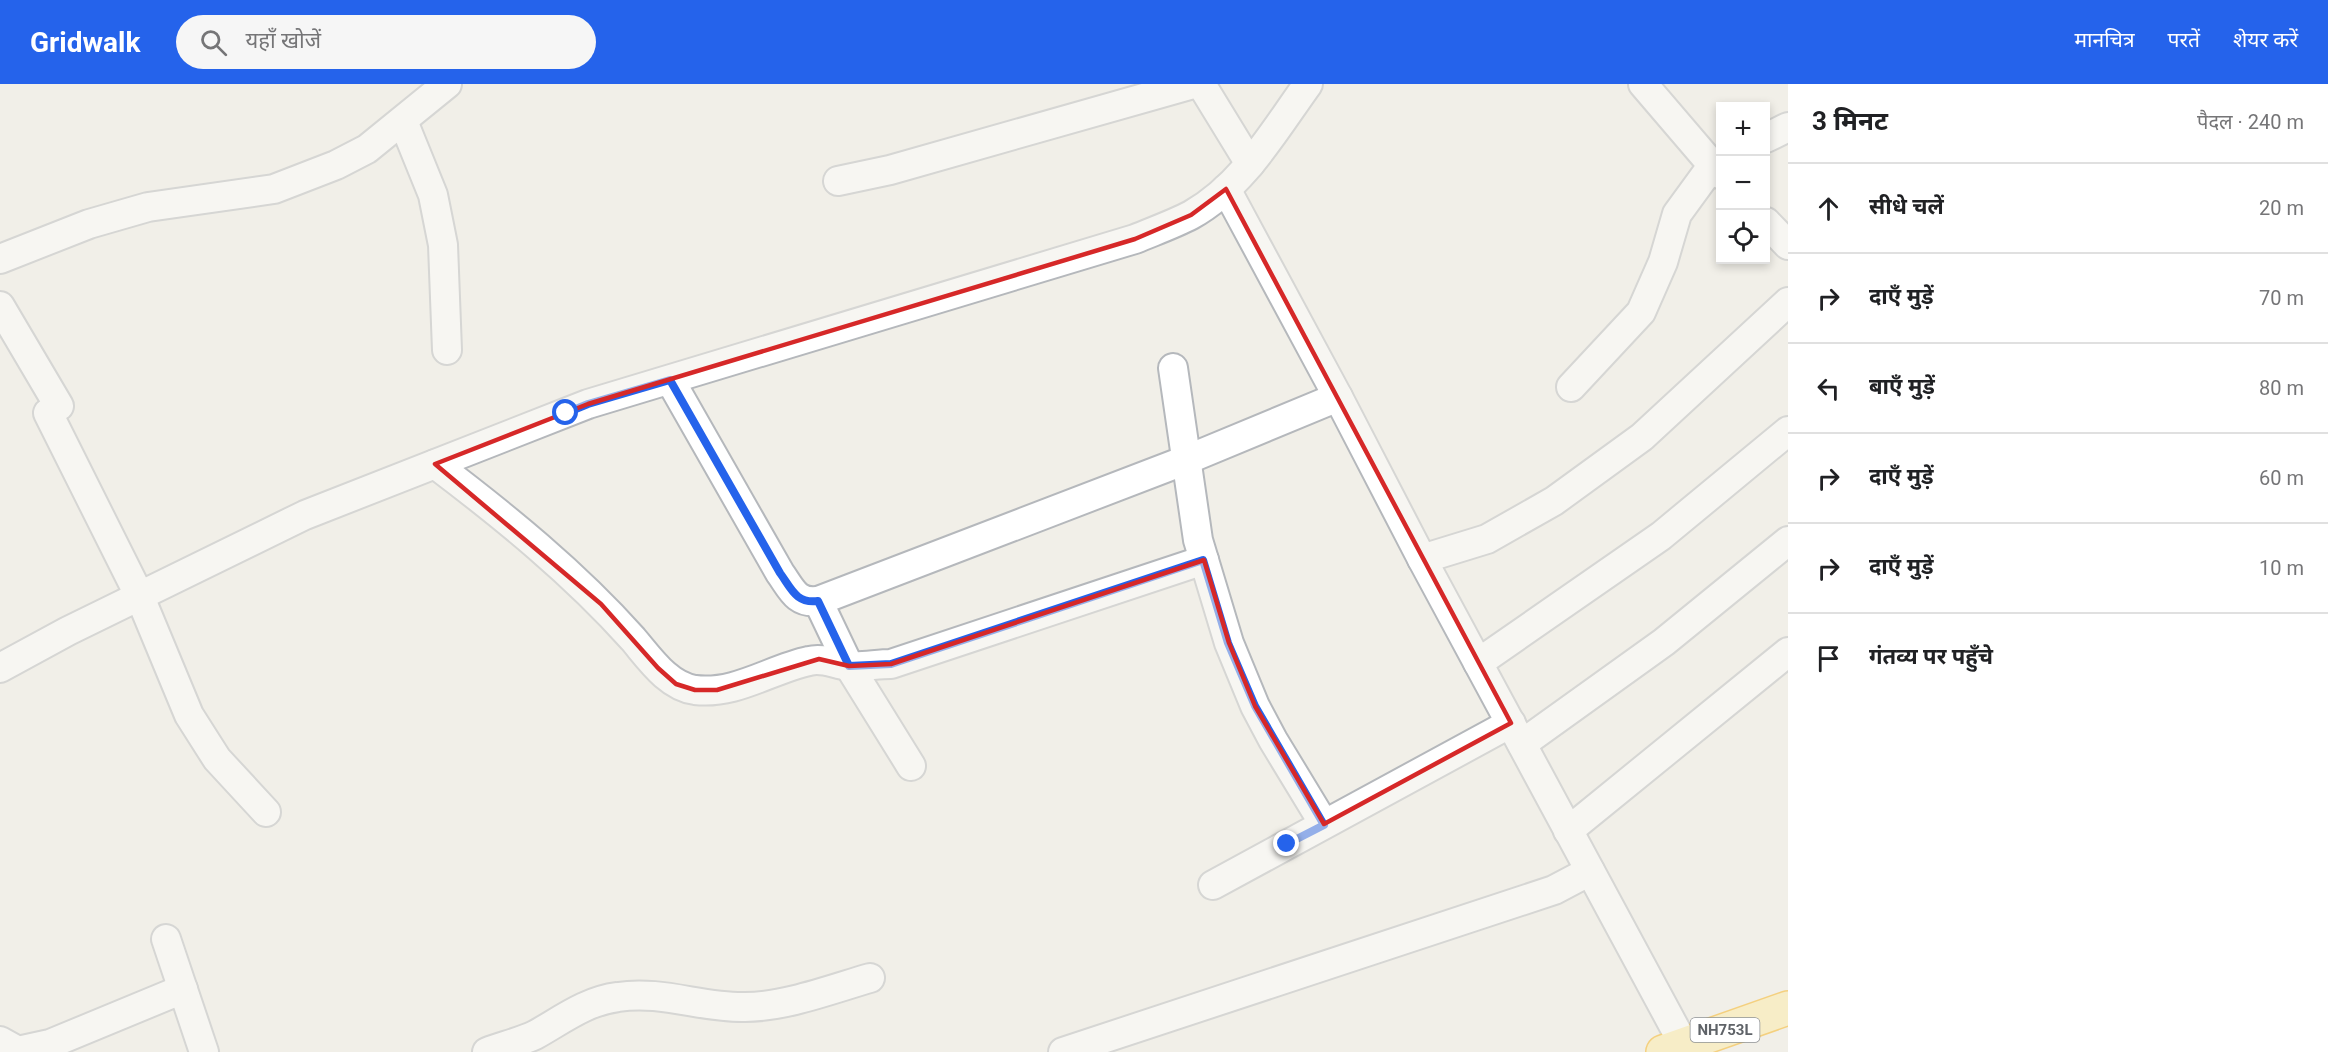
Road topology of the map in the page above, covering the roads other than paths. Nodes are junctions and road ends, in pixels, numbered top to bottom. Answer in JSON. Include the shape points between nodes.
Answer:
{"nodes":[{"id":1,"x":447,"y":84,"type":"edge"},
{"id":2,"x":1193,"y":84,"type":"edge"},
{"id":3,"x":1202,"y":84,"type":"edge"},
{"id":4,"x":1308,"y":84,"type":"edge"},
{"id":5,"x":1642,"y":84,"type":"edge"},
{"id":6,"x":403,"y":121,"type":"junction"},
{"id":7,"x":1788,"y":127,"type":"edge"},
{"id":8,"x":1770,"y":136,"type":"edge"},
{"id":9,"x":1250,"y":164,"type":"junction"},
{"id":10,"x":1716,"y":165,"type":"edge"},
{"id":11,"x":1716,"y":169,"type":"edge"},
{"id":12,"x":838,"y":181,"type":"dead end"},
{"id":13,"x":1226,"y":189,"type":"junction"},
{"id":14,"x":1770,"y":226,"type":"edge"},
{"id":15,"x":1788,"y":245,"type":"edge"},
{"id":16,"x":0,"y":259,"type":"edge"},
{"id":17,"x":1788,"y":302,"type":"edge"},
{"id":18,"x":0,"y":306,"type":"edge"},
{"id":19,"x":447,"y":350,"type":"dead end"},
{"id":20,"x":1173,"y":368,"type":"dead end"},
{"id":21,"x":670,"y":380,"type":"junction"},
{"id":22,"x":1571,"y":387,"type":"dead end"},
{"id":23,"x":1338,"y":397,"type":"junction"},
{"id":24,"x":1788,"y":431,"type":"edge"},
{"id":25,"x":1186,"y":460,"type":"junction"},
{"id":26,"x":435,"y":464,"type":"junction"},
{"id":27,"x":1788,"y":541,"type":"edge"},
{"id":28,"x":1422,"y":559,"type":"junction"},
{"id":29,"x":1203,"y":560,"type":"junction"},
{"id":30,"x":140,"y":597,"type":"junction"},
{"id":31,"x":818,"y":601,"type":"junction"},
{"id":32,"x":1788,"y":652,"type":"edge"},
{"id":33,"x":1478,"y":663,"type":"junction"},
{"id":34,"x":849,"y":666,"type":"junction"},
{"id":35,"x":0,"y":669,"type":"edge"},
{"id":36,"x":1516,"y":733,"type":"junction"},
{"id":37,"x":911,"y":766,"type":"dead end"},
{"id":38,"x":266,"y":812,"type":"dead end"},
{"id":39,"x":1324,"y":825,"type":"junction"},
{"id":40,"x":1568,"y":831,"type":"junction"},
{"id":41,"x":1590,"y":871,"type":"junction"},
{"id":42,"x":1214,"y":885,"type":"dead end"},
{"id":43,"x":165,"y":939,"type":"dead end"},
{"id":44,"x":870,"y":978,"type":"dead end"},
{"id":45,"x":183,"y":989,"type":"junction"},
{"id":46,"x":1788,"y":1008,"type":"edge"},
{"id":47,"x":0,"y":1041,"type":"edge"},
{"id":48,"x":1673,"y":1048,"type":"edge"},
{"id":49,"x":204,"y":1052,"type":"edge"},
{"id":50,"x":487,"y":1052,"type":"edge"},
{"id":51,"x":1063,"y":1052,"type":"edge"}],
"edges":[{"from":1,"to":6,"type":"street"},
{"from":2,"to":12,"type":"street","via":[[890,170]]},
{"from":3,"to":9,"type":"street"},
{"from":4,"to":9,"type":"street"},
{"from":5,"to":10,"type":"street"},
{"from":6,"to":16,"type":"street","via":[[367,149],[274,189],[148,207],[89,224]]},
{"from":6,"to":19,"type":"street","via":[[433,195],[443,245]]},
{"from":7,"to":8,"type":"street"},
{"from":9,"to":13,"type":"street"},
{"from":11,"to":22,"type":"street","via":[[1677,214],[1663,262],[1641,312]]},
{"from":13,"to":21,"type":"street","via":[[1191,214],[1135,239]]},
{"from":13,"to":23,"type":"street"},
{"from":14,"to":15,"type":"street"},
{"from":17,"to":28,"type":"street","via":[[1642,437],[1554,501],[1487,539]]},
{"from":18,"to":30,"type":"street","via":[[54,410]]},
{"from":20,"to":25,"type":"street"},
{"from":21,"to":26,"type":"street","via":[[588,404]]},
{"from":21,"to":31,"type":"street","via":[[780,573],[806,603]]},
{"from":23,"to":25,"type":"street"},
{"from":23,"to":28,"type":"street"},
{"from":24,"to":33,"type":"street","via":[[1661,536]]},
{"from":25,"to":29,"type":"street"},
{"from":25,"to":31,"type":"street"},
{"from":26,"to":30,"type":"street","via":[[305,515]]},
{"from":26,"to":34,"type":"street","via":[[529,538],[601,604],[676,684],[694,690],[717,690],[819,659]]},
{"from":27,"to":36,"type":"street","via":[[1664,642]]},
{"from":28,"to":33,"type":"street"},
{"from":29,"to":34,"type":"street","via":[[891,664]]},
{"from":29,"to":39,"type":"street","via":[[1228,643],[1255,706]]},
{"from":30,"to":35,"type":"street"},
{"from":30,"to":38,"type":"street","via":[[189,715],[217,759]]},
{"from":31,"to":34,"type":"street"},
{"from":32,"to":40,"type":"street"},
{"from":33,"to":36,"type":"street"},
{"from":34,"to":37,"type":"street"},
{"from":36,"to":39,"type":"street"},
{"from":36,"to":40,"type":"street"},
{"from":39,"to":42,"type":"street"},
{"from":40,"to":41,"type":"street"},
{"from":41,"to":48,"type":"street"},
{"from":41,"to":51,"type":"street","via":[[1554,890]]},
{"from":43,"to":45,"type":"street"},
{"from":44,"to":50,"type":"street","via":[[778,1004],[748,1008],[647,995],[618,996],[593,1002],[532,1036]]},
{"from":45,"to":47,"type":"street","via":[[50,1044],[18,1051]]},
{"from":45,"to":49,"type":"street"},
{"from":46,"to":48,"type":"highway","number":"NH753L"}]}
